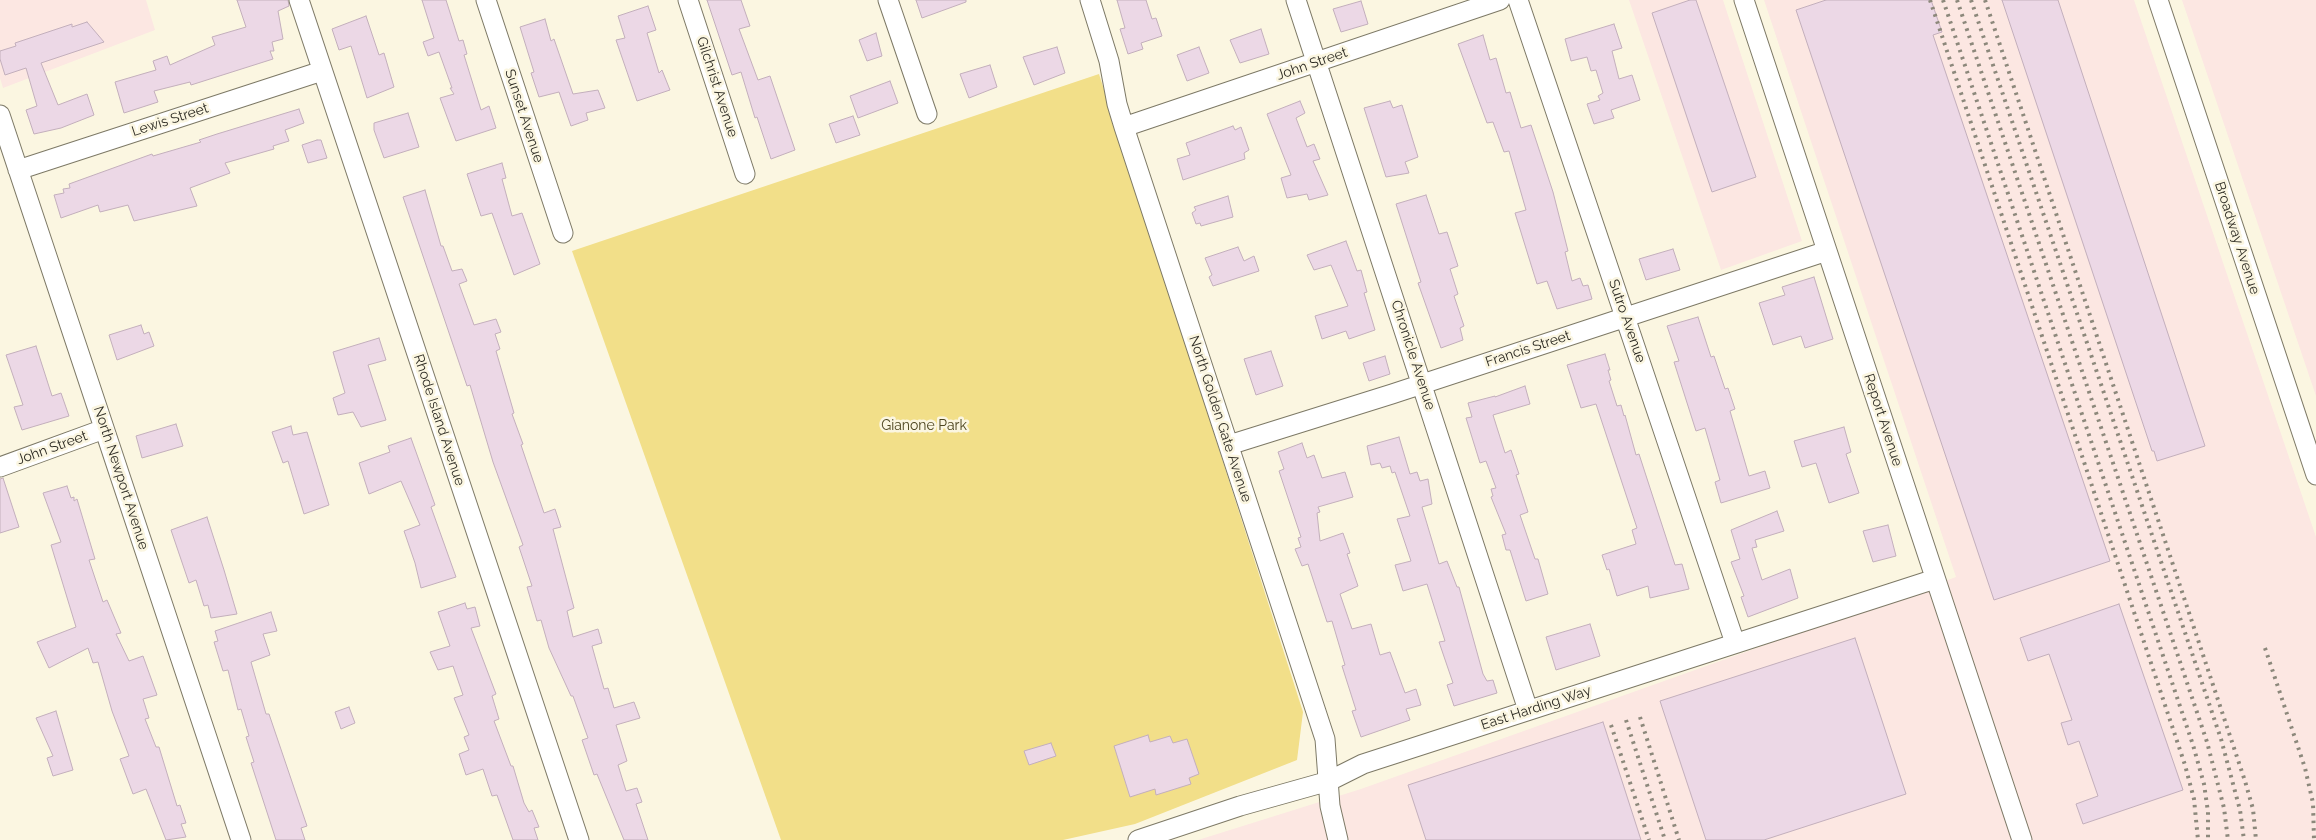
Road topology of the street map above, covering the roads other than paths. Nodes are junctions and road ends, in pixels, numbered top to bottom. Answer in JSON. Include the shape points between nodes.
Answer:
{"nodes":[{"id":1,"x":299,"y":0,"type":"edge"},
{"id":2,"x":486,"y":0,"type":"edge"},
{"id":3,"x":688,"y":0,"type":"edge"},
{"id":4,"x":888,"y":0,"type":"edge"},
{"id":5,"x":1090,"y":0,"type":"edge"},
{"id":6,"x":1296,"y":0,"type":"edge"},
{"id":7,"x":1500,"y":0,"type":"edge"},
{"id":8,"x":1518,"y":0,"type":"edge"},
{"id":9,"x":1744,"y":0,"type":"edge"},
{"id":10,"x":2158,"y":0,"type":"edge"},
{"id":11,"x":1316,"y":63,"type":"junction"},
{"id":12,"x":322,"y":71,"type":"junction"},
{"id":13,"x":926,"y":114,"type":"dead end"},
{"id":14,"x":0,"y":115,"type":"edge"},
{"id":15,"x":1124,"y":127,"type":"junction"},
{"id":16,"x":18,"y":170,"type":"junction"},
{"id":17,"x":745,"y":174,"type":"dead end"},
{"id":18,"x":563,"y":233,"type":"dead end"},
{"id":19,"x":1827,"y":251,"type":"junction"},
{"id":20,"x":1625,"y":316,"type":"junction"},
{"id":21,"x":1423,"y":384,"type":"junction"},
{"id":22,"x":104,"y":429,"type":"junction"},
{"id":23,"x":1229,"y":445,"type":"junction"},
{"id":24,"x":0,"y":467,"type":"edge"},
{"id":25,"x":2316,"y":475,"type":"edge"},
{"id":26,"x":1935,"y":578,"type":"junction"},
{"id":27,"x":1735,"y":643,"type":"junction"},
{"id":28,"x":1528,"y":710,"type":"junction"},
{"id":29,"x":1329,"y":781,"type":"junction"},
{"id":30,"x":241,"y":840,"type":"edge"},
{"id":31,"x":579,"y":840,"type":"edge"},
{"id":32,"x":1138,"y":840,"type":"edge"},
{"id":33,"x":1338,"y":840,"type":"edge"},
{"id":34,"x":2022,"y":840,"type":"edge"}],
"edges":[{"from":1,"to":12,"type":"street","name":"Rhode Island Avenue"},
{"from":2,"to":18,"type":"street","name":"Sunset Avenue"},
{"from":3,"to":17,"type":"street","name":"Gilchrist Avenue"},
{"from":4,"to":13,"type":"street"},
{"from":5,"to":15,"type":"street","name":"North Golden Gate Avenue","via":[[1109,60]]},
{"from":6,"to":11,"type":"street","name":"Chronicle Avenue"},
{"from":7,"to":11,"type":"street","name":"John Street"},
{"from":8,"to":20,"type":"street","name":"Sutro Avenue"},
{"from":9,"to":19,"type":"street","name":"Report Avenue"},
{"from":10,"to":25,"type":"street","name":"Broadway Avenue"},
{"from":11,"to":15,"type":"street","name":"John Street"},
{"from":11,"to":21,"type":"street","name":"Chronicle Avenue"},
{"from":12,"to":16,"type":"street","name":"Lewis Street"},
{"from":12,"to":31,"type":"street","name":"Rhode Island Avenue"},
{"from":14,"to":16,"type":"street","name":"North Newport Avenue"},
{"from":15,"to":23,"type":"street","name":"North Golden Gate Avenue"},
{"from":16,"to":22,"type":"street","name":"North Newport Avenue"},
{"from":19,"to":20,"type":"street","name":"Francis Street"},
{"from":19,"to":26,"type":"street","name":"Report Avenue"},
{"from":20,"to":21,"type":"street","name":"Francis Street"},
{"from":20,"to":27,"type":"street","name":"Sutro Avenue"},
{"from":21,"to":23,"type":"street","name":"Francis Street"},
{"from":21,"to":28,"type":"street","name":"Chronicle Avenue"},
{"from":22,"to":24,"type":"street","name":"John Street"},
{"from":22,"to":30,"type":"street","name":"North Newport Avenue"},
{"from":23,"to":29,"type":"street","name":"North Golden Gate Avenue","via":[[1325,740]]},
{"from":26,"to":27,"type":"street","name":"East Harding Way"},
{"from":26,"to":34,"type":"street","name":"Report Avenue"},
{"from":27,"to":28,"type":"street","name":"East Harding Way"},
{"from":28,"to":29,"type":"street","name":"East Harding Way","via":[[1364,764]]},
{"from":29,"to":32,"type":"street","name":"East Harding Way"},
{"from":29,"to":33,"type":"street","name":"North Golden Gate Avenue","via":[[1330,806]]}]}
